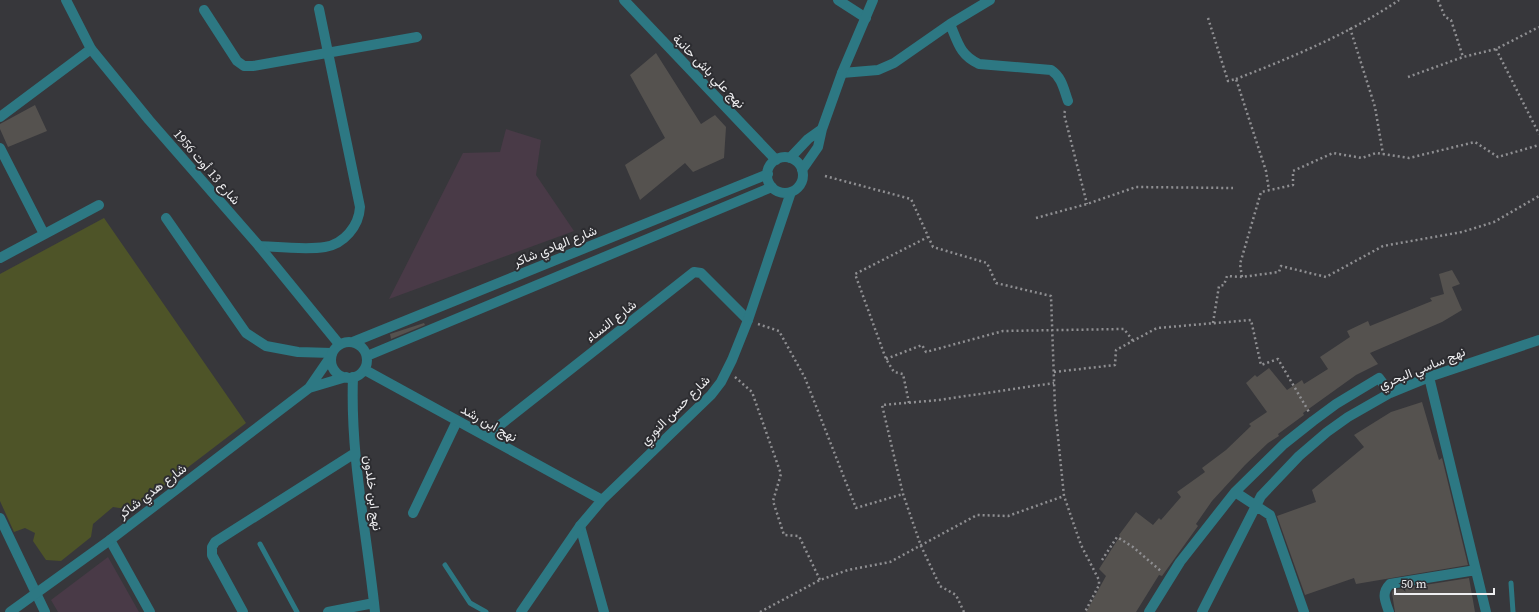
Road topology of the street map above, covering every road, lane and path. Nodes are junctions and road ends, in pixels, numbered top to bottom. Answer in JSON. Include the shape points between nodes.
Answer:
{"nodes":[{"id":1,"x":66,"y":0,"type":"edge"},
{"id":2,"x":624,"y":0,"type":"edge"},
{"id":3,"x":838,"y":0,"type":"edge"},
{"id":4,"x":873,"y":0,"type":"edge"},
{"id":5,"x":990,"y":0,"type":"edge"},
{"id":6,"x":1399,"y":0,"type":"edge"},
{"id":7,"x":1438,"y":0,"type":"edge"},
{"id":8,"x":319,"y":9,"type":"dead end"},
{"id":9,"x":204,"y":10,"type":"dead end"},
{"id":10,"x":866,"y":18,"type":"junction"},
{"id":11,"x":1208,"y":18,"type":"dead end"},
{"id":12,"x":950,"y":24,"type":"junction"},
{"id":13,"x":1539,"y":27,"type":"edge"},
{"id":14,"x":1350,"y":28,"type":"junction"},
{"id":15,"x":417,"y":37,"type":"dead end"},
{"id":16,"x":91,"y":49,"type":"junction"},
{"id":17,"x":1496,"y":49,"type":"junction"},
{"id":18,"x":330,"y":54,"type":"junction"},
{"id":19,"x":1463,"y":56,"type":"junction"},
{"id":20,"x":842,"y":73,"type":"junction"},
{"id":21,"x":1408,"y":76,"type":"dead end"},
{"id":22,"x":1236,"y":79,"type":"junction"},
{"id":23,"x":1068,"y":101,"type":"joint"},
{"id":24,"x":0,"y":117,"type":"edge"},
{"id":25,"x":822,"y":129,"type":"junction"},
{"id":26,"x":1539,"y":134,"type":"edge"},
{"id":27,"x":1539,"y":145,"type":"edge"},
{"id":28,"x":0,"y":148,"type":"edge"},
{"id":29,"x":1383,"y":154,"type":"junction"},
{"id":30,"x":790,"y":158,"type":"junction"},
{"id":31,"x":776,"y":160,"type":"junction"},
{"id":32,"x":802,"y":170,"type":"junction"},
{"id":33,"x":768,"y":174,"type":"junction"},
{"id":34,"x":825,"y":176,"type":"dead end"},
{"id":35,"x":772,"y":187,"type":"junction"},
{"id":36,"x":1233,"y":188,"type":"dead end"},
{"id":37,"x":1269,"y":191,"type":"junction"},
{"id":38,"x":791,"y":192,"type":"junction"},
{"id":39,"x":1539,"y":196,"type":"edge"},
{"id":40,"x":1088,"y":204,"type":"junction"},
{"id":41,"x":99,"y":205,"type":"dead end"},
{"id":42,"x":166,"y":218,"type":"dead end"},
{"id":43,"x":1036,"y":218,"type":"dead end"},
{"id":44,"x":44,"y":234,"type":"junction"},
{"id":45,"x":928,"y":237,"type":"junction"},
{"id":46,"x":259,"y":246,"type":"junction"},
{"id":47,"x":0,"y":258,"type":"edge"},
{"id":48,"x":1242,"y":276,"type":"junction"},
{"id":49,"x":748,"y":320,"type":"junction"},
{"id":50,"x":1213,"y":323,"type":"junction"},
{"id":51,"x":1052,"y":331,"type":"junction"},
{"id":52,"x":1539,"y":340,"type":"edge"},
{"id":53,"x":353,"y":342,"type":"junction"},
{"id":54,"x":1134,"y":342,"type":"junction"},
{"id":55,"x":339,"y":344,"type":"junction"},
{"id":56,"x":332,"y":355,"type":"junction"},
{"id":57,"x":367,"y":356,"type":"junction"},
{"id":58,"x":886,"y":359,"type":"junction"},
{"id":59,"x":364,"y":370,"type":"junction"},
{"id":60,"x":727,"y":370,"type":"junction"},
{"id":61,"x":1054,"y":372,"type":"junction"},
{"id":62,"x":350,"y":377,"type":"junction"},
{"id":63,"x":1429,"y":377,"type":"junction"},
{"id":64,"x":1054,"y":383,"type":"junction"},
{"id":65,"x":309,"y":388,"type":"junction"},
{"id":66,"x":1390,"y":393,"type":"junction"},
{"id":67,"x":909,"y":403,"type":"junction"},
{"id":68,"x":1313,"y":420,"type":"junction"},
{"id":69,"x":457,"y":421,"type":"junction"},
{"id":70,"x":486,"y":436,"type":"junction"},
{"id":71,"x":355,"y":453,"type":"junction"},
{"id":72,"x":1235,"y":492,"type":"junction"},
{"id":73,"x":903,"y":494,"type":"junction"},
{"id":74,"x":1064,"y":496,"type":"junction"},
{"id":75,"x":602,"y":500,"type":"junction"},
{"id":76,"x":1256,"y":505,"type":"junction"},
{"id":77,"x":413,"y":513,"type":"dead end"},
{"id":78,"x":0,"y":518,"type":"edge"},
{"id":79,"x":580,"y":526,"type":"junction"},
{"id":80,"x":110,"y":540,"type":"junction"},
{"id":81,"x":260,"y":544,"type":"dead end"},
{"id":82,"x":921,"y":546,"type":"junction"},
{"id":83,"x":1102,"y":560,"type":"dead end"},
{"id":84,"x":445,"y":565,"type":"dead end"},
{"id":85,"x":1476,"y":570,"type":"junction"},
{"id":86,"x":1170,"y":579,"type":"junction"},
{"id":87,"x":820,"y":580,"type":"junction"},
{"id":88,"x":1510,"y":583,"type":"dead end"},
{"id":89,"x":35,"y":592,"type":"junction"},
{"id":90,"x":375,"y":607,"type":"edge"},
{"id":91,"x":10,"y":612,"type":"edge"},
{"id":92,"x":45,"y":612,"type":"edge"},
{"id":93,"x":150,"y":612,"type":"edge"},
{"id":94,"x":243,"y":612,"type":"edge"},
{"id":95,"x":297,"y":612,"type":"edge"},
{"id":96,"x":328,"y":612,"type":"edge"},
{"id":97,"x":486,"y":612,"type":"edge"},
{"id":98,"x":521,"y":612,"type":"edge"},
{"id":99,"x":604,"y":612,"type":"edge"},
{"id":100,"x":760,"y":612,"type":"edge"},
{"id":101,"x":964,"y":612,"type":"edge"},
{"id":102,"x":1085,"y":612,"type":"edge"},
{"id":103,"x":1149,"y":612,"type":"edge"},
{"id":104,"x":1202,"y":612,"type":"edge"},
{"id":105,"x":1304,"y":612,"type":"edge"},
{"id":106,"x":1389,"y":612,"type":"edge"},
{"id":107,"x":1486,"y":612,"type":"edge"},
{"id":108,"x":1513,"y":612,"type":"edge"}],
"edges":[{"from":1,"to":16,"type":"street","name":"شارع 13 أوت 1956"},
{"from":2,"to":31,"type":"street","name":"نهج علي باش حانبة"},
{"from":3,"to":10,"type":"street"},
{"from":4,"to":10,"type":"street"},
{"from":5,"to":12,"type":"street"},
{"from":6,"to":14,"type":"path"},
{"from":7,"to":19,"type":"path","via":[[1445,17],[1451,20]]},
{"from":8,"to":18,"type":"street"},
{"from":9,"to":18,"type":"street","via":[[237,61],[244,66]]},
{"from":10,"to":20,"type":"street"},
{"from":11,"to":22,"type":"path","via":[[1228,81]]},
{"from":12,"to":20,"type":"street","via":[[894,63],[878,70]]},
{"from":12,"to":23,"type":"street","via":[[964,56],[970,60],[979,64],[1051,70],[1060,79]]},
{"from":13,"to":17,"type":"path"},
{"from":14,"to":22,"type":"path"},
{"from":14,"to":29,"type":"path","via":[[1375,108]]},
{"from":15,"to":18,"type":"street"},
{"from":16,"to":24,"type":"street"},
{"from":16,"to":46,"type":"street","name":"شارع 13 أوت 1956"},
{"from":17,"to":19,"type":"path"},
{"from":17,"to":26,"type":"path"},
{"from":18,"to":46,"type":"street","via":[[360,216],[343,239],[330,246]]},
{"from":19,"to":21,"type":"path"},
{"from":20,"to":25,"type":"street"},
{"from":22,"to":37,"type":"path","via":[[1266,171]]},
{"from":23,"to":40,"type":"path","via":[[1064,114]]},
{"from":25,"to":30,"type":"street"},
{"from":25,"to":32,"type":"street","via":[[818,146]]},
{"from":27,"to":29,"type":"path","via":[[1498,157],[1475,142],[1409,158]]},
{"from":28,"to":44,"type":"street"},
{"from":29,"to":37,"type":"path","via":[[1376,153],[1362,158],[1333,153],[1293,171],[1293,185]]},
{"from":30,"to":31,"type":"street"},
{"from":30,"to":32,"type":"street","via":[[800,165]]},
{"from":31,"to":33,"type":"street","via":[[769,168]]},
{"from":32,"to":38,"type":"street","via":[[800,186]]},
{"from":33,"to":35,"type":"street"},
{"from":33,"to":53,"type":"street","name":"شارع الهادي شاكر"},
{"from":34,"to":45,"type":"path","via":[[911,199]]},
{"from":35,"to":38,"type":"street","via":[[784,193]]},
{"from":35,"to":57,"type":"street"},
{"from":36,"to":40,"type":"path","via":[[1136,187]]},
{"from":37,"to":48,"type":"path","via":[[1262,192],[1240,264]]},
{"from":38,"to":49,"type":"street","name":"شارع حسن النوري"},
{"from":39,"to":48,"type":"path","via":[[1494,222],[1462,232],[1383,246],[1326,277],[1281,266],[1279,272]]},
{"from":40,"to":43,"type":"path"},
{"from":41,"to":44,"type":"street"},
{"from":42,"to":56,"type":"street","via":[[246,333],[266,346]]},
{"from":44,"to":47,"type":"street"},
{"from":45,"to":51,"type":"path","via":[[932,247],[987,263],[996,283],[1051,296]]},
{"from":45,"to":58,"type":"path","via":[[855,274]]},
{"from":46,"to":55,"type":"street","name":"شارع 13 أوت 1956"},
{"from":48,"to":50,"type":"path","via":[[1227,276],[1224,285],[1219,286]]},
{"from":49,"to":60,"type":"street","name":"شارع حسن النوري"},
{"from":49,"to":70,"type":"street","name":"شارع النساء","via":[[701,273],[694,272]]},
{"from":49,"to":73,"type":"path","via":[[779,331],[805,378],[856,508]]},
{"from":50,"to":54,"type":"path","via":[[1157,328]]},
{"from":50,"to":68,"type":"path","via":[[1252,320],[1261,365],[1278,359]]},
{"from":51,"to":54,"type":"path","via":[[1124,329]]},
{"from":51,"to":58,"type":"path","via":[[1003,331],[926,352],[922,345]]},
{"from":51,"to":61,"type":"path"},
{"from":52,"to":63,"type":"street","name":"نهج ساسي البحري"},
{"from":53,"to":55,"type":"street"},
{"from":53,"to":57,"type":"street","via":[[359,344]]},
{"from":54,"to":61,"type":"path","via":[[1116,350],[1115,365]]},
{"from":55,"to":56,"type":"street"},
{"from":56,"to":62,"type":"street","via":[[334,370]]},
{"from":56,"to":65,"type":"street"},
{"from":57,"to":59,"type":"street"},
{"from":58,"to":67,"type":"path","via":[[894,372],[903,374]]},
{"from":59,"to":62,"type":"street","via":[[360,375]]},
{"from":59,"to":69,"type":"street","name":"نهج ابن رشد"},
{"from":60,"to":75,"type":"street","name":"شارع حسن النوري","via":[[711,395]]},
{"from":60,"to":87,"type":"path","via":[[752,392],[781,474],[773,501],[784,535],[799,536]]},
{"from":61,"to":64,"type":"path"},
{"from":62,"to":65,"type":"street"},
{"from":62,"to":71,"type":"street","name":"نهج ابن خلدون"},
{"from":63,"to":66,"type":"street","name":"نهج ساسي البحري"},
{"from":63,"to":85,"type":"street"},
{"from":64,"to":67,"type":"path"},
{"from":64,"to":74,"type":"path"},
{"from":65,"to":80,"type":"street","name":"شارع هدي شاكر"},
{"from":66,"to":68,"type":"street","via":[[1379,378]]},
{"from":66,"to":76,"type":"street","name":"نهج ساسي البحري","via":[[1348,417],[1299,456],[1261,496]]},
{"from":67,"to":73,"type":"path","via":[[882,405]]},
{"from":68,"to":72,"type":"street","via":[[1284,444]]},
{"from":69,"to":70,"type":"street","name":"نهج ابن رشد"},
{"from":69,"to":77,"type":"street"},
{"from":70,"to":75,"type":"street","name":"نهج ابن رشد"},
{"from":71,"to":90,"type":"street","name":"نهج ابن خلدون"},
{"from":71,"to":94,"type":"street","via":[[215,542],[212,555]]},
{"from":72,"to":76,"type":"street"},
{"from":72,"to":86,"type":"street","via":[[1180,562]]},
{"from":73,"to":82,"type":"path"},
{"from":74,"to":82,"type":"path","via":[[1008,516],[977,515]]},
{"from":74,"to":102,"type":"path","via":[[1081,545],[1099,585]]},
{"from":75,"to":79,"type":"street","name":"شارع حسن النوري"},
{"from":76,"to":104,"type":"street","name":"نهج ساسي البحري"},
{"from":76,"to":105,"type":"street","via":[[1270,515]]},
{"from":78,"to":89,"type":"street"},
{"from":79,"to":98,"type":"street","name":"شارع حسن النوري"},
{"from":79,"to":99,"type":"street"},
{"from":80,"to":89,"type":"street","name":"شارع هدي شاكر"},
{"from":80,"to":93,"type":"street"},
{"from":81,"to":95,"type":"lane"},
{"from":82,"to":87,"type":"path","via":[[890,562],[848,570]]},
{"from":82,"to":101,"type":"path","via":[[940,586],[956,595]]},
{"from":83,"to":86,"type":"path","via":[[1117,537],[1133,546]]},
{"from":84,"to":97,"type":"lane","via":[[470,603]]},
{"from":85,"to":106,"type":"street","via":[[1390,584],[1384,596]]},
{"from":85,"to":107,"type":"street"},
{"from":86,"to":103,"type":"street"},
{"from":87,"to":100,"type":"path"},
{"from":88,"to":108,"type":"lane"},
{"from":89,"to":91,"type":"street","name":"شارع هدي شاكر"},
{"from":89,"to":92,"type":"street"},
{"from":90,"to":96,"type":"street"}]}
